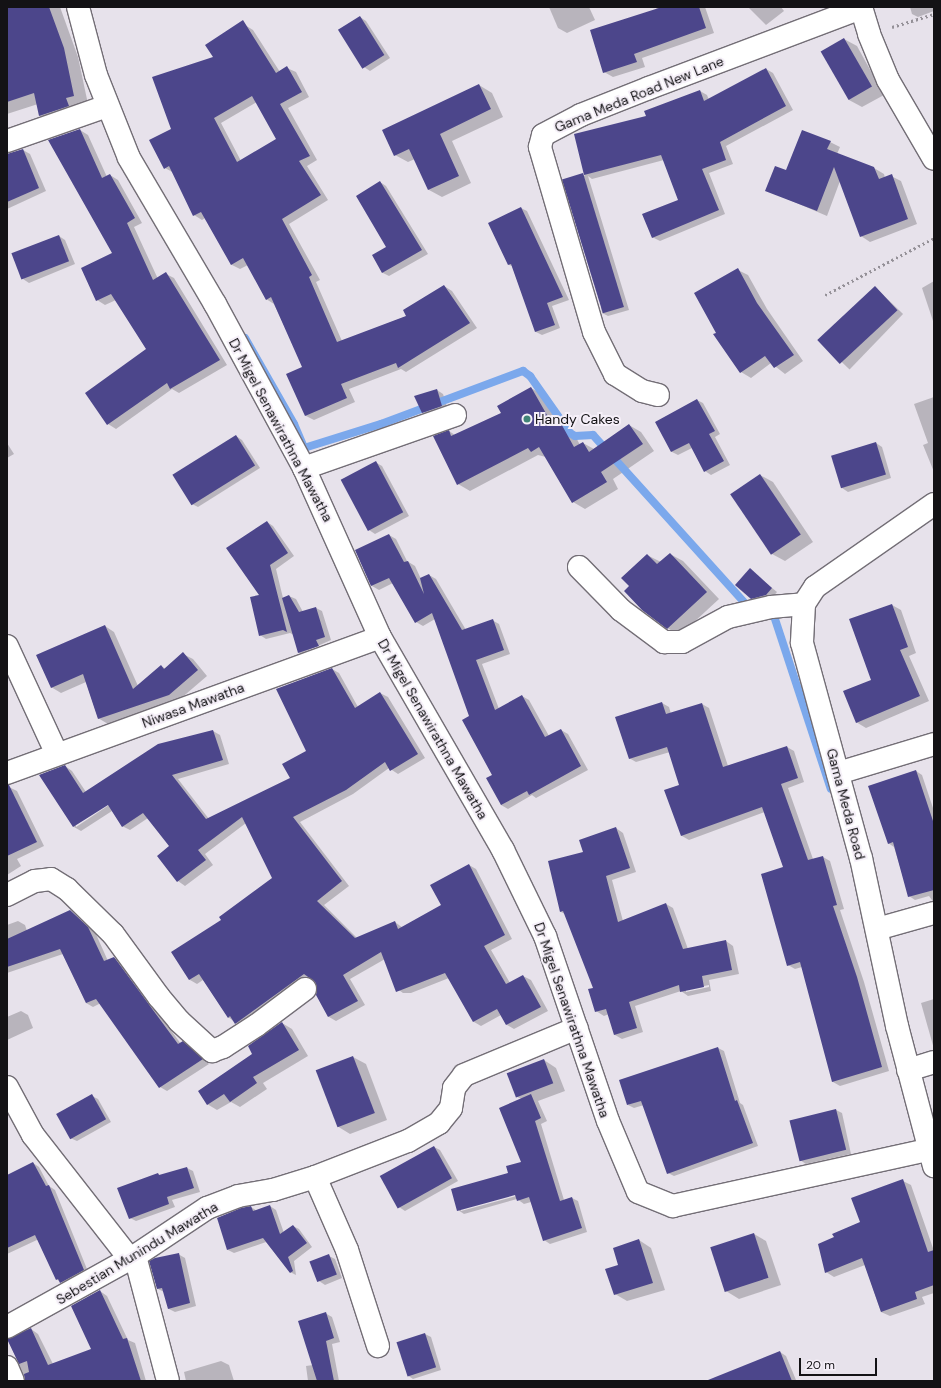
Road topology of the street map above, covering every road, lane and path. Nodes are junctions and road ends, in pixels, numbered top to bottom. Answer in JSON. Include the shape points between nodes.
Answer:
{"nodes":[{"id":1,"x":78,"y":7,"type":"edge"},
{"id":2,"x":861,"y":8,"type":"edge"},
{"id":3,"x":934,"y":14,"type":"edge"},
{"id":4,"x":869,"y":34,"type":"junction"},
{"id":5,"x":107,"y":106,"type":"junction"},
{"id":6,"x":7,"y":141,"type":"edge"},
{"id":7,"x":934,"y":159,"type":"edge"},
{"id":8,"x":934,"y":238,"type":"edge"},
{"id":9,"x":825,"y":295,"type":"dead end"},
{"id":10,"x":658,"y":395,"type":"dead end"},
{"id":11,"x":455,"y":415,"type":"dead end"},
{"id":12,"x":304,"y":468,"type":"junction"},
{"id":13,"x":934,"y":504,"type":"edge"},
{"id":14,"x":579,"y":567,"type":"dead end"},
{"id":15,"x":804,"y":604,"type":"junction"},
{"id":16,"x":380,"y":637,"type":"junction"},
{"id":17,"x":7,"y":646,"type":"edge"},
{"id":18,"x":934,"y":744,"type":"edge"},
{"id":19,"x":57,"y":754,"type":"junction"},
{"id":20,"x":7,"y":773,"type":"edge"},
{"id":21,"x":838,"y":773,"type":"junction"},
{"id":22,"x":7,"y":895,"type":"edge"},
{"id":23,"x":934,"y":913,"type":"edge"},
{"id":24,"x":877,"y":929,"type":"junction"},
{"id":25,"x":305,"y":989,"type":"dead end"},
{"id":26,"x":577,"y":1028,"type":"junction"},
{"id":27,"x":934,"y":1062,"type":"edge"},
{"id":28,"x":908,"y":1070,"type":"junction"},
{"id":29,"x":7,"y":1087,"type":"edge"},
{"id":30,"x":931,"y":1158,"type":"edge"},
{"id":31,"x":315,"y":1177,"type":"junction"},
{"id":32,"x":133,"y":1258,"type":"junction"},
{"id":33,"x":7,"y":1327,"type":"edge"},
{"id":34,"x":378,"y":1346,"type":"dead end"},
{"id":35,"x":7,"y":1367,"type":"edge"},
{"id":36,"x":13,"y":1381,"type":"edge"},
{"id":37,"x":168,"y":1381,"type":"edge"}],
"edges":[{"from":1,"to":5,"type":"street","name":"Dr Migel Senawirathna Mawatha"},
{"from":2,"to":4,"type":"street"},
{"from":2,"to":10,"type":"street","name":"Gama Meda Road New Lane","via":[[581,115],[543,135],[540,147],[594,332],[615,374],[642,391]]},
{"from":3,"to":4,"type":"path"},
{"from":4,"to":7,"type":"street","via":[[888,80]]},
{"from":5,"to":6,"type":"street"},
{"from":5,"to":12,"type":"street","name":"Dr Migel Senawirathna Mawatha","via":[[129,158],[215,304]]},
{"from":8,"to":9,"type":"path"},
{"from":11,"to":12,"type":"street"},
{"from":12,"to":16,"type":"street","name":"Dr Migel Senawirathna Mawatha"},
{"from":13,"to":15,"type":"street","name":"Gama Meda Road","via":[[814,587]]},
{"from":14,"to":15,"type":"street","via":[[621,610],[664,642],[682,642],[728,617],[771,607]]},
{"from":15,"to":21,"type":"street","name":"Gama Meda Road","via":[[802,643]]},
{"from":16,"to":19,"type":"street","name":"Niwasa Mawatha"},
{"from":16,"to":26,"type":"street","name":"Dr Migel Senawirathna Mawatha","via":[[503,850],[545,936]]},
{"from":17,"to":19,"type":"street"},
{"from":18,"to":21,"type":"street"},
{"from":19,"to":20,"type":"street","name":"Niwasa Mawatha"},
{"from":21,"to":24,"type":"street","name":"Gama Meda Road"},
{"from":22,"to":25,"type":"street","via":[[35,881],[51,879],[67,889],[113,934],[179,1020],[212,1051],[252,1029]]},
{"from":23,"to":24,"type":"street"},
{"from":24,"to":28,"type":"street","name":"Gama Meda Road"},
{"from":26,"to":30,"type":"street","name":"Dr Migel Senawirathna Mawatha","via":[[608,1121],[638,1192],[673,1206]]},
{"from":26,"to":31,"type":"street","name":"Sebestian Munindu Mawatha","via":[[464,1075],[454,1088],[451,1108],[439,1123],[408,1141]]},
{"from":27,"to":28,"type":"street"},
{"from":28,"to":30,"type":"street","name":"Gama Meda Road"},
{"from":29,"to":32,"type":"street","via":[[33,1135]]},
{"from":31,"to":32,"type":"street","name":"Sebestian Munindu Mawatha","via":[[273,1190],[238,1196],[207,1208]]},
{"from":31,"to":34,"type":"street","via":[[347,1250]]},
{"from":32,"to":33,"type":"street","name":"Sebestian Munindu Mawatha"},
{"from":32,"to":37,"type":"street"},
{"from":35,"to":36,"type":"street"}]}
